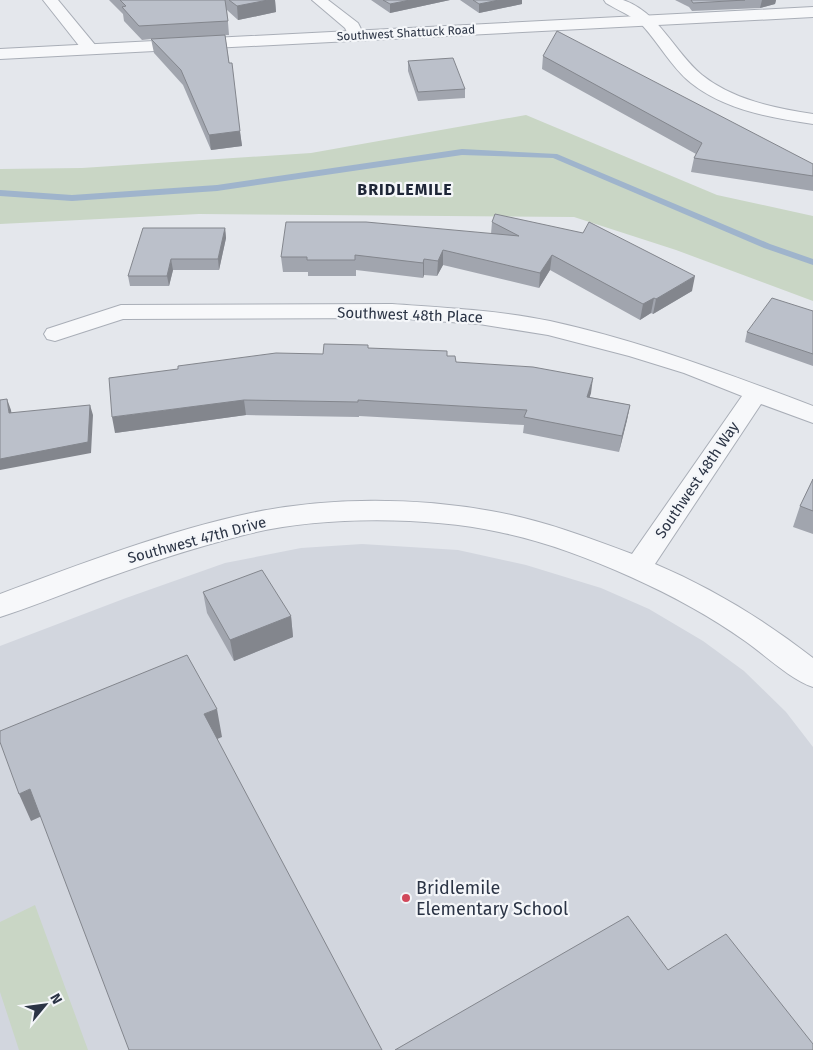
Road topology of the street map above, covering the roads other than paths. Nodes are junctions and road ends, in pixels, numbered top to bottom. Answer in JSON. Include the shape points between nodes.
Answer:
{"nodes":[{"id":1,"x":50,"y":0,"type":"edge"},
{"id":2,"x":319,"y":0,"type":"edge"},
{"id":3,"x":611,"y":0,"type":"edge"},
{"id":4,"x":813,"y":12,"type":"edge"},
{"id":5,"x":646,"y":20,"type":"junction"},
{"id":6,"x":356,"y":35,"type":"junction"},
{"id":7,"x":90,"y":49,"type":"junction"},
{"id":8,"x":0,"y":54,"type":"edge"},
{"id":9,"x":813,"y":119,"type":"edge"},
{"id":10,"x":55,"y":334,"type":"dead end"},
{"id":11,"x":756,"y":393,"type":"junction"},
{"id":12,"x":813,"y":415,"type":"edge"},
{"id":13,"x":638,"y":567,"type":"junction"},
{"id":14,"x":0,"y":606,"type":"edge"},
{"id":15,"x":813,"y":675,"type":"edge"}],
"edges":[{"from":1,"to":7,"type":"street"},
{"from":2,"to":6,"type":"street","via":[[352,26]]},
{"from":3,"to":5,"type":"street"},
{"from":4,"to":5,"type":"street","name":"Southwest Shattuck Road"},
{"from":5,"to":6,"type":"street","name":"Southwest Shattuck Road"},
{"from":5,"to":9,"type":"street","via":[[682,64],[715,91],[774,113]]},
{"from":6,"to":7,"type":"street","name":"Southwest Shattuck Road"},
{"from":7,"to":8,"type":"street","name":"Southwest Shattuck Road"},
{"from":10,"to":11,"type":"street","name":"Southwest 48th Place","via":[[121,312],[392,312],[479,317],[589,337],[692,368]]},
{"from":11,"to":12,"type":"street","name":"Southwest 48th Place"},
{"from":11,"to":13,"type":"street","name":"Southwest 48th Way"},
{"from":13,"to":14,"type":"street","name":"Southwest 47th Drive","via":[[591,548],[483,519],[381,512],[335,513],[251,523],[102,567]]},
{"from":13,"to":15,"type":"street","name":"Southwest 47th Drive","via":[[738,620]]}]}
